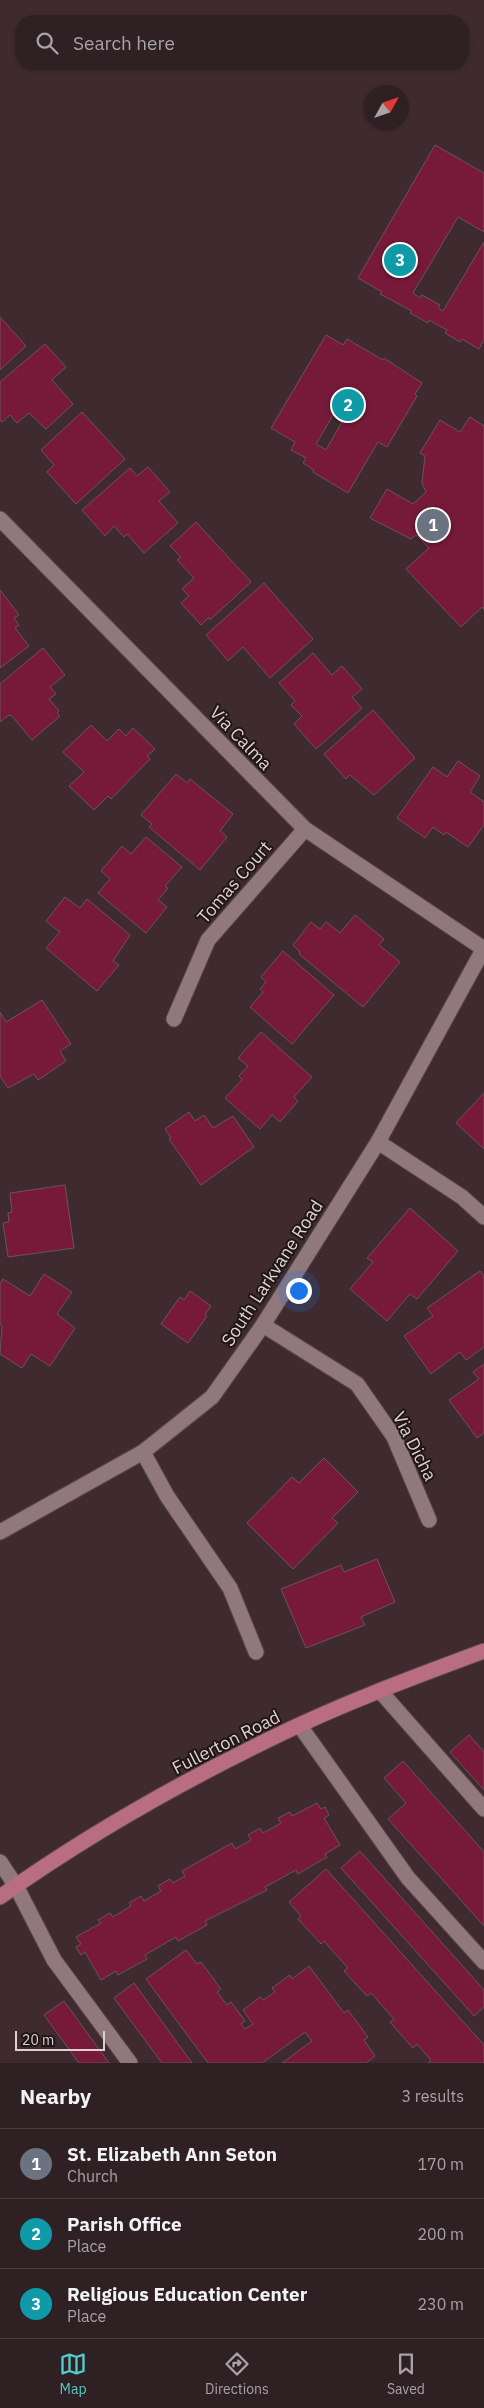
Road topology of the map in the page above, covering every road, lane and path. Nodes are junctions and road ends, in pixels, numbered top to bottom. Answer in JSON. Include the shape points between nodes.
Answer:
{"nodes":[{"id":1,"x":0,"y":519,"type":"edge"},
{"id":2,"x":305,"y":829,"type":"junction"},
{"id":3,"x":484,"y":949,"type":"edge"},
{"id":4,"x":174,"y":1019,"type":"dead end"},
{"id":5,"x":378,"y":1142,"type":"junction"},
{"id":6,"x":484,"y":1217,"type":"edge"},
{"id":7,"x":263,"y":1325,"type":"junction"},
{"id":8,"x":143,"y":1452,"type":"junction"},
{"id":9,"x":429,"y":1520,"type":"dead end"},
{"id":10,"x":0,"y":1532,"type":"edge"},
{"id":11,"x":484,"y":1651,"type":"edge"},
{"id":12,"x":256,"y":1652,"type":"dead end"},
{"id":13,"x":380,"y":1692,"type":"junction"},
{"id":14,"x":300,"y":1726,"type":"junction"},
{"id":15,"x":484,"y":1809,"type":"edge"},
{"id":16,"x":0,"y":1862,"type":"edge"},
{"id":17,"x":16,"y":1886,"type":"junction"},
{"id":18,"x":0,"y":1897,"type":"edge"},
{"id":19,"x":484,"y":1962,"type":"edge"},
{"id":20,"x":130,"y":2063,"type":"edge"}],
"edges":[{"from":1,"to":2,"type":"street","name":"Via Calma"},
{"from":2,"to":3,"type":"street","name":"Via Calma"},
{"from":2,"to":4,"type":"street","name":"Tomas Court","via":[[208,940]]},
{"from":3,"to":5,"type":"street","name":"South Larkvane Road"},
{"from":5,"to":6,"type":"street","via":[[462,1197]]},
{"from":5,"to":7,"type":"street","name":"South Larkvane Road"},
{"from":7,"to":8,"type":"street","name":"South Larkvane Road","via":[[212,1397]]},
{"from":7,"to":9,"type":"street","name":"Via Dicha","via":[[358,1384],[394,1437]]},
{"from":8,"to":10,"type":"street","name":"South Larkvane Road"},
{"from":8,"to":12,"type":"street","via":[[167,1496],[230,1588]]},
{"from":11,"to":13,"type":"main road","name":"Fullerton Road"},
{"from":13,"to":14,"type":"main road","name":"Fullerton Road"},
{"from":13,"to":15,"type":"street"},
{"from":14,"to":17,"type":"main road","name":"Fullerton Road","via":[[161,1795]]},
{"from":14,"to":19,"type":"street","via":[[408,1878]]},
{"from":16,"to":17,"type":"street"},
{"from":17,"to":18,"type":"main road","name":"Fullerton Road"},
{"from":17,"to":20,"type":"street","via":[[54,1960]]}]}
